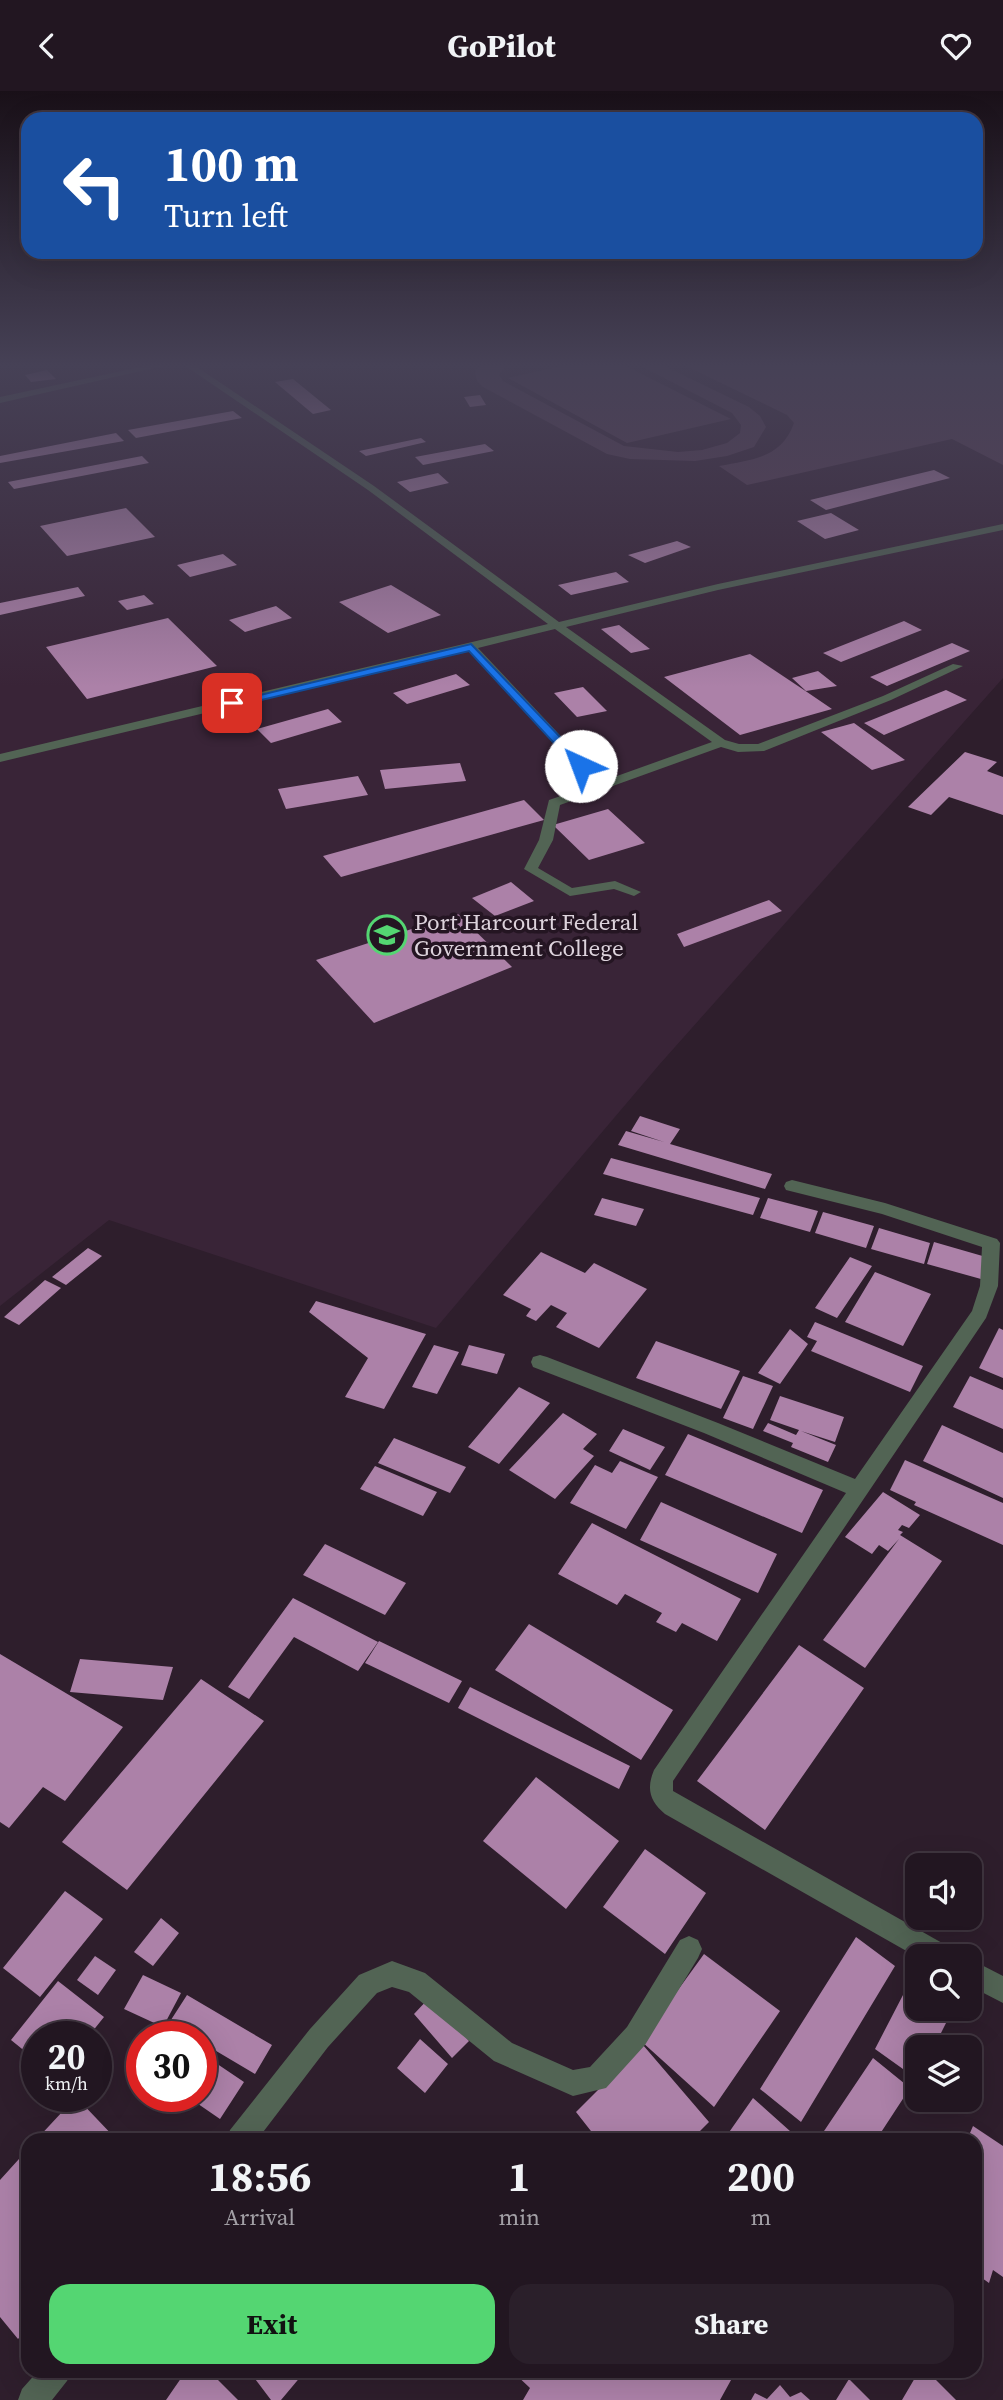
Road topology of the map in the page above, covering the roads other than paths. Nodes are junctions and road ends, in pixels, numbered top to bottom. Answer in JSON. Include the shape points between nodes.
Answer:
{"nodes":[{"id":1,"x":345,"y":471,"type":"edge"},
{"id":2,"x":1003,"y":527,"type":"edge"},
{"id":3,"x":558,"y":627,"type":"junction"},
{"id":4,"x":471,"y":647,"type":"junction"},
{"id":5,"x":957,"y":666,"type":"dead end"},
{"id":6,"x":721,"y":743,"type":"junction"},
{"id":7,"x":0,"y":758,"type":"edge"},
{"id":8,"x":600,"y":785,"type":"junction"},
{"id":9,"x":634,"y":893,"type":"dead end"},
{"id":10,"x":792,"y":1186,"type":"dead end"},
{"id":11,"x":997,"y":1244,"type":"edge"},
{"id":12,"x":540,"y":1362,"type":"dead end"},
{"id":13,"x":860,"y":1490,"type":"junction"},
{"id":14,"x":919,"y":1944,"type":"edge"},
{"id":15,"x":690,"y":1948,"type":"dead end"},
{"id":16,"x":982,"y":1979,"type":"edge"},
{"id":17,"x":1003,"y":1990,"type":"edge"},
{"id":18,"x":245,"y":2133,"type":"edge"},
{"id":19,"x":51,"y":2378,"type":"edge"},
{"id":20,"x":33,"y":2400,"type":"edge"}],
"edges":[{"from":1,"to":3,"type":"street"},
{"from":2,"to":3,"type":"street","via":[[718,587]]},
{"from":3,"to":4,"type":"street"},
{"from":3,"to":6,"type":"street"},
{"from":4,"to":7,"type":"street"},
{"from":4,"to":8,"type":"street"},
{"from":5,"to":6,"type":"street","via":[[760,748]]},
{"from":6,"to":8,"type":"street"},
{"from":8,"to":9,"type":"street","via":[[554,803],[546,839],[531,869],[570,892],[615,885]]},
{"from":10,"to":11,"type":"street"},
{"from":11,"to":13,"type":"street","via":[[980,1313]]},
{"from":12,"to":13,"type":"street"},
{"from":13,"to":14,"type":"street","via":[[662,1778],[661,1796]]},
{"from":15,"to":18,"type":"street","via":[[636,2036],[597,2079],[573,2083],[503,2052],[416,1982],[392,1974],[368,1984],[319,2038]]},
{"from":16,"to":17,"type":"street"},
{"from":19,"to":20,"type":"street"}]}
